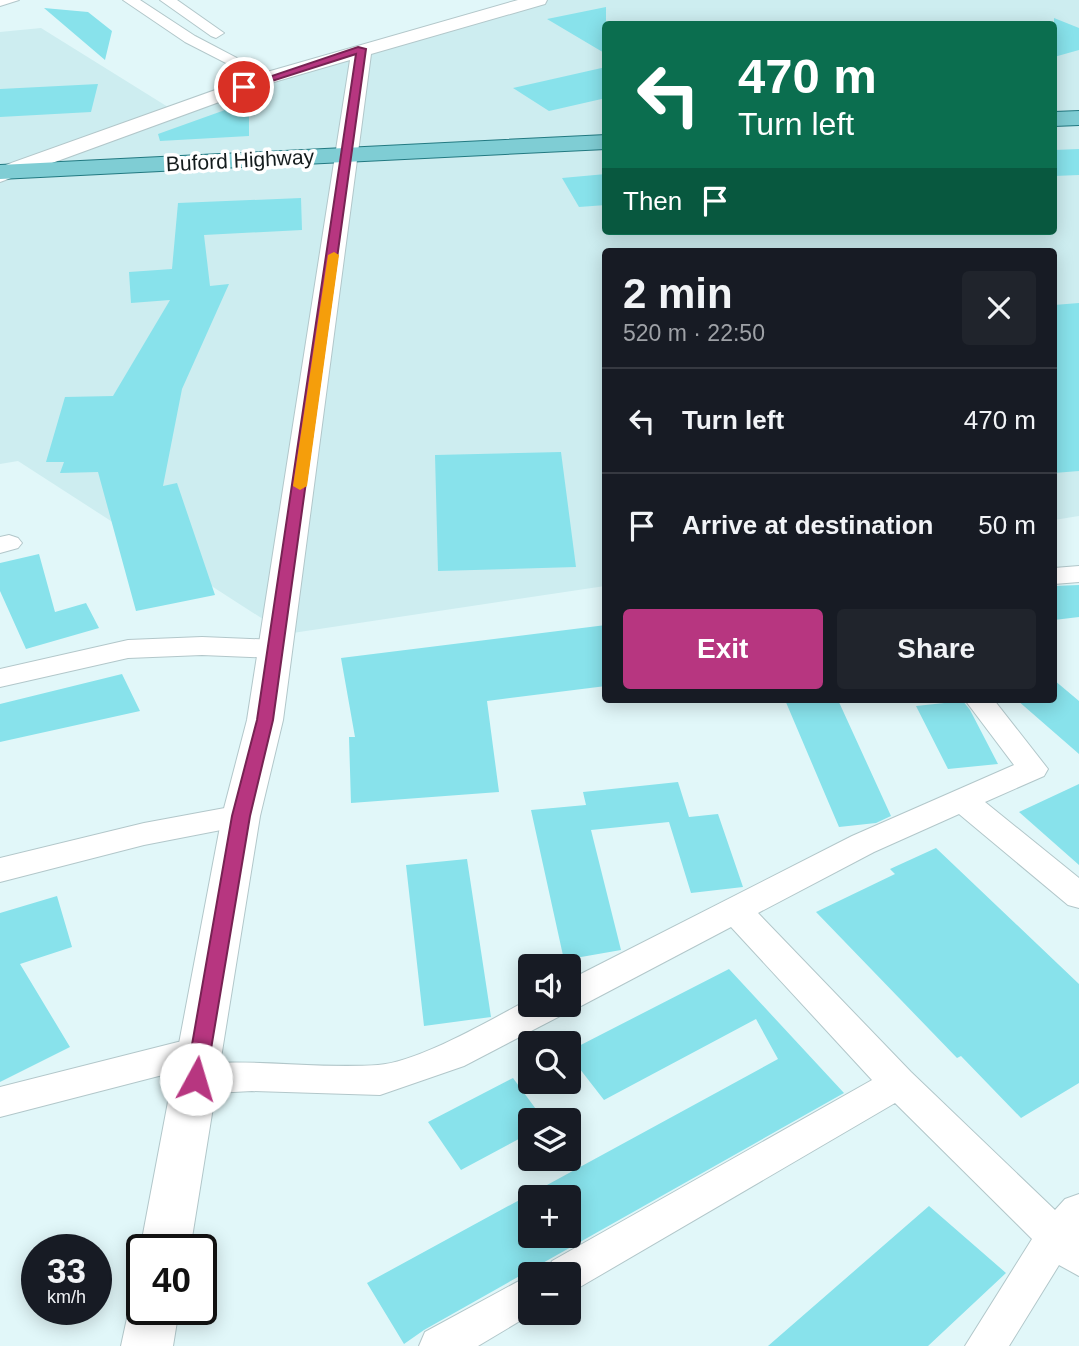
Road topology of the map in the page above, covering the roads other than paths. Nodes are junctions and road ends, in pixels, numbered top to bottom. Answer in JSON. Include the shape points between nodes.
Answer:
{"nodes":[{"id":1,"x":12,"y":0,"type":"edge"},
{"id":2,"x":130,"y":0,"type":"edge"},
{"id":3,"x":167,"y":0,"type":"edge"},
{"id":4,"x":538,"y":0,"type":"edge"},
{"id":5,"x":0,"y":2,"type":"edge"},
{"id":6,"x":362,"y":49,"type":"junction"},
{"id":7,"x":290,"y":71,"type":"junction"},
{"id":8,"x":267,"y":78,"type":"junction"},
{"id":9,"x":1079,"y":118,"type":"edge"},
{"id":10,"x":1057,"y":119,"type":"edge"},
{"id":11,"x":602,"y":142,"type":"edge"},
{"id":12,"x":348,"y":155,"type":"junction"},
{"id":13,"x":3,"y":173,"type":"edge"},
{"id":14,"x":1079,"y":574,"type":"edge"},
{"id":15,"x":1057,"y":576,"type":"edge"},
{"id":16,"x":276,"y":649,"type":"junction"},
{"id":17,"x":0,"y":678,"type":"edge"},
{"id":18,"x":981,"y":703,"type":"edge"},
{"id":19,"x":962,"y":800,"type":"junction"},
{"id":20,"x":241,"y":816,"type":"junction"},
{"id":21,"x":0,"y":870,"type":"edge"},
{"id":22,"x":1079,"y":895,"type":"edge"},
{"id":23,"x":735,"y":910,"type":"junction"},
{"id":24,"x":581,"y":990,"type":"edge"},
{"id":25,"x":528,"y":1017,"type":"edge"},
{"id":26,"x":197,"y":1066,"type":"junction"},
{"id":27,"x":898,"y":1083,"type":"junction"},
{"id":28,"x":0,"y":1102,"type":"edge"},
{"id":29,"x":168,"y":1234,"type":"edge"},
{"id":30,"x":1071,"y":1235,"type":"edge"},
{"id":31,"x":581,"y":1265,"type":"edge"},
{"id":32,"x":518,"y":1301,"type":"edge"},
{"id":33,"x":151,"y":1325,"type":"edge"},
{"id":34,"x":147,"y":1346,"type":"edge"},
{"id":35,"x":440,"y":1346,"type":"edge"},
{"id":36,"x":986,"y":1346,"type":"edge"}],
"edges":[{"from":1,"to":5,"type":"street"},
{"from":2,"to":8,"type":"street"},
{"from":3,"to":7,"type":"street","via":[[218,35]]},
{"from":4,"to":6,"type":"street"},
{"from":6,"to":7,"type":"street"},
{"from":6,"to":12,"type":"street"},
{"from":7,"to":8,"type":"street"},
{"from":8,"to":13,"type":"street"},
{"from":9,"to":10,"type":"main road"},
{"from":11,"to":12,"type":"main road","name":"Buford Highway"},
{"from":12,"to":13,"type":"main road","name":"Buford Highway"},
{"from":12,"to":16,"type":"street"},
{"from":14,"to":15,"type":"street"},
{"from":16,"to":17,"type":"street","via":[[128,649]]},
{"from":16,"to":20,"type":"street","via":[[265,720]]},
{"from":18,"to":19,"type":"street","via":[[1033,769]]},
{"from":19,"to":22,"type":"street"},
{"from":19,"to":23,"type":"street","via":[[863,844]]},
{"from":20,"to":21,"type":"street"},
{"from":20,"to":26,"type":"street"},
{"from":23,"to":24,"type":"street"},
{"from":23,"to":27,"type":"street"},
{"from":25,"to":26,"type":"street","via":[[451,1056],[380,1080],[252,1076]]},
{"from":26,"to":28,"type":"street","via":[[178,1056]]},
{"from":26,"to":29,"type":"street"},
{"from":27,"to":30,"type":"street"},
{"from":27,"to":31,"type":"street"},
{"from":30,"to":36,"type":"street"},
{"from":32,"to":35,"type":"street"},
{"from":33,"to":34,"type":"street"}]}
